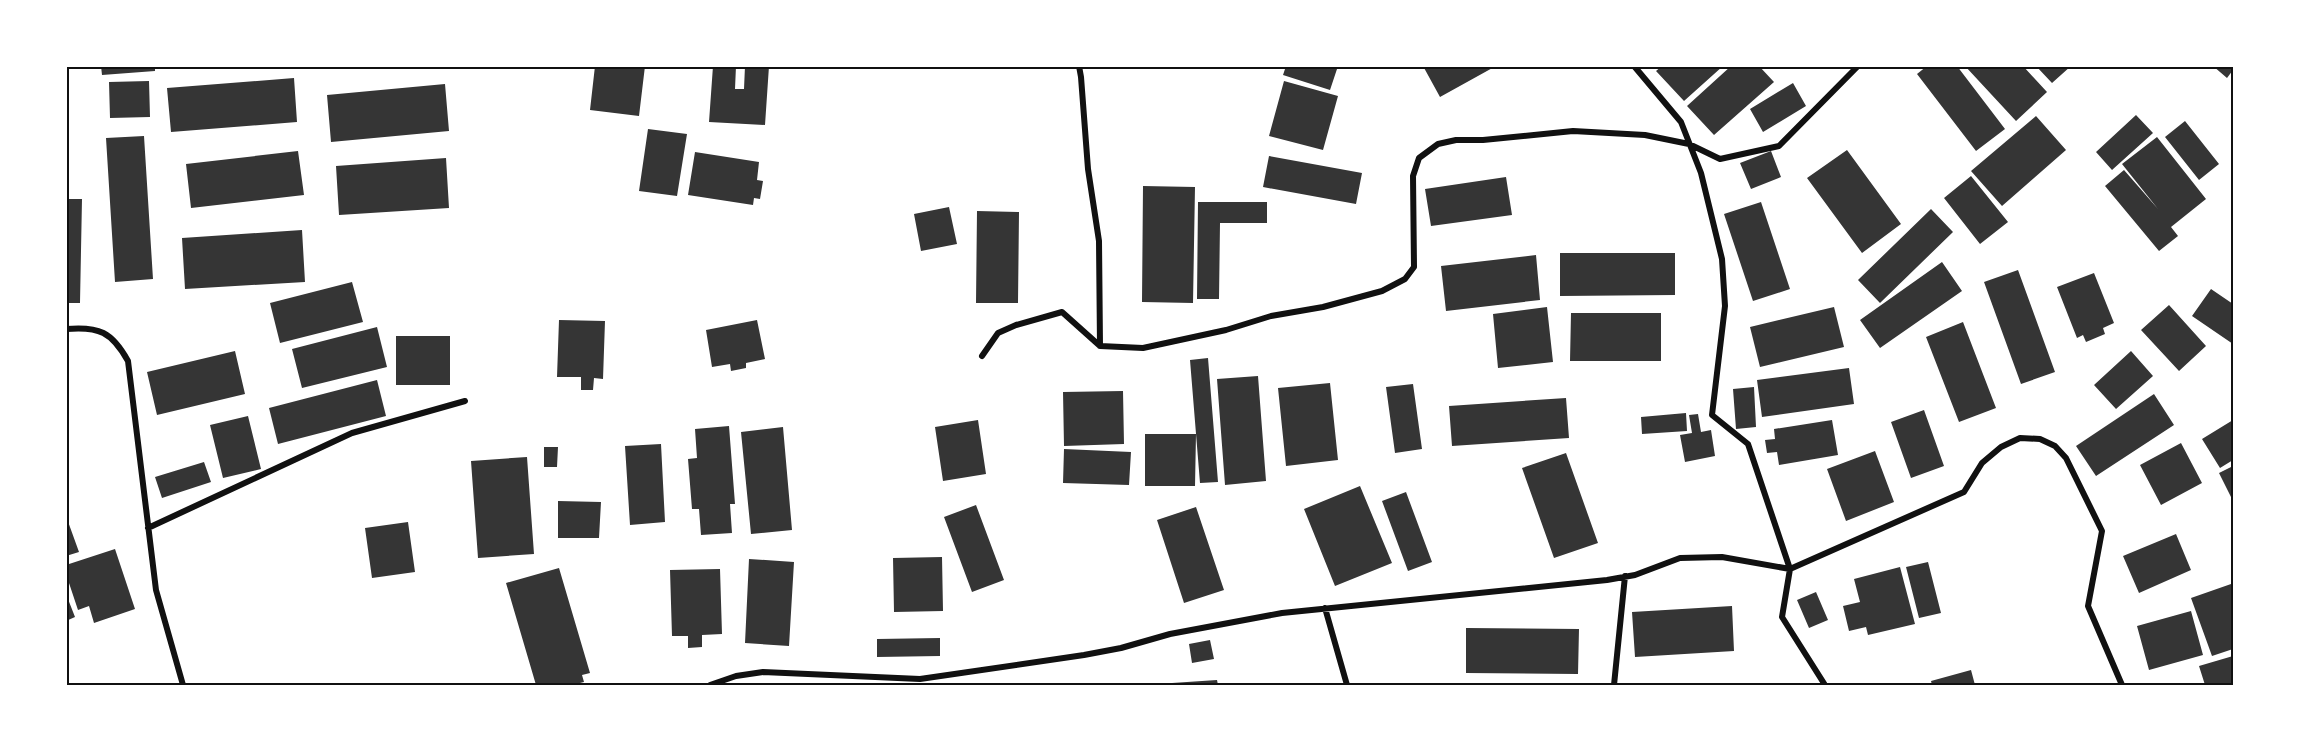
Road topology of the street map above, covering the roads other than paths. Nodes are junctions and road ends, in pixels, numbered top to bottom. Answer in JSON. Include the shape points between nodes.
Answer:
{"nodes":[{"id":1,"x":1078,"y":66,"type":"edge"},
{"id":2,"x":1634,"y":66,"type":"edge"},
{"id":3,"x":1858,"y":66,"type":"edge"},
{"id":4,"x":1689,"y":144,"type":"junction"},
{"id":5,"x":66,"y":329,"type":"edge"},
{"id":6,"x":1100,"y":346,"type":"junction"},
{"id":7,"x":982,"y":356,"type":"dead end"},
{"id":8,"x":465,"y":401,"type":"dead end"},
{"id":9,"x":148,"y":528,"type":"junction"},
{"id":10,"x":1790,"y":569,"type":"junction"},
{"id":11,"x":1625,"y":576,"type":"junction"},
{"id":12,"x":1325,"y":608,"type":"junction"},
{"id":13,"x":183,"y":685,"type":"edge"},
{"id":14,"x":710,"y":685,"type":"edge"},
{"id":15,"x":1347,"y":685,"type":"edge"},
{"id":16,"x":1614,"y":685,"type":"edge"},
{"id":17,"x":1825,"y":685,"type":"edge"},
{"id":18,"x":2122,"y":685,"type":"edge"}],
"edges":[{"from":1,"to":6,"type":"street","via":[[1099,241]]},
{"from":2,"to":4,"type":"street","via":[[1681,123]]},
{"from":3,"to":4,"type":"street","via":[[1779,146],[1720,159]]},
{"from":4,"to":6,"type":"street","via":[[1645,135],[1573,131],[1438,144],[1419,158],[1413,176],[1414,267],[1405,279],[1382,291],[1226,330],[1143,348]]},
{"from":4,"to":10,"type":"street","via":[[1701,173],[1722,259],[1725,306],[1712,415],[1748,444]]},
{"from":5,"to":9,"type":"street","via":[[85,327],[104,332],[119,344],[128,361]]},
{"from":6,"to":7,"type":"street","via":[[1062,312],[998,333]]},
{"from":8,"to":9,"type":"street","via":[[351,433]]},
{"from":9,"to":13,"type":"street","via":[[156,590]]},
{"from":10,"to":11,"type":"street","via":[[1722,557],[1680,558]]},
{"from":10,"to":17,"type":"street","via":[[1782,617]]},
{"from":10,"to":18,"type":"street","via":[[1964,492],[1982,463],[2001,447],[2020,438],[2040,438],[2066,458],[2102,531],[2088,606]]},
{"from":11,"to":12,"type":"street"},
{"from":11,"to":16,"type":"street"},
{"from":12,"to":14,"type":"street","via":[[1170,634],[1084,655],[930,678],[764,672]]},
{"from":12,"to":15,"type":"street"}]}
